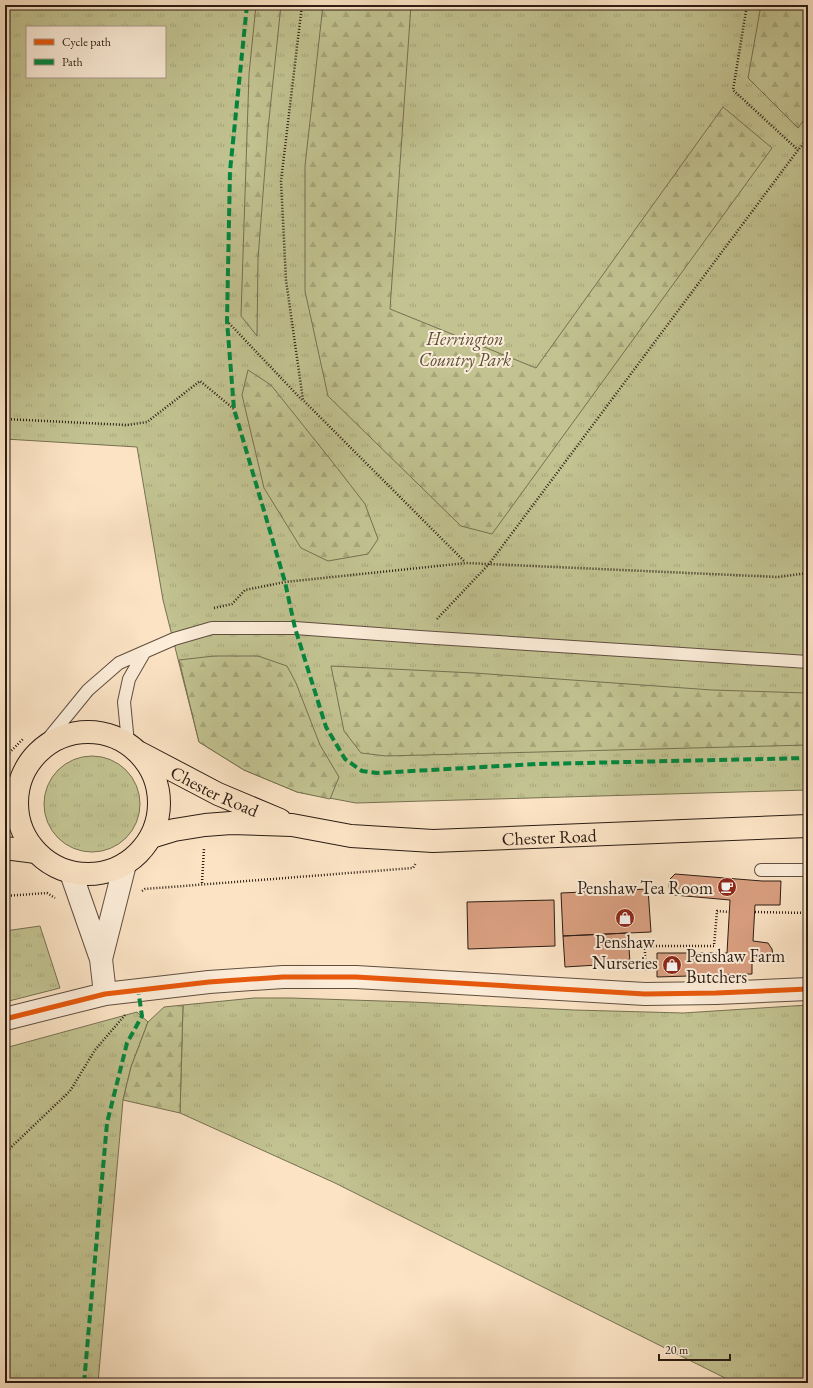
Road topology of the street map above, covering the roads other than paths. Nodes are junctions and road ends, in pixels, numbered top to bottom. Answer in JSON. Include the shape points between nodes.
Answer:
{"nodes":[{"id":1,"x":144,"y":653,"type":"junction"},
{"id":2,"x":808,"y":662,"type":"edge"},
{"id":3,"x":134,"y":748,"type":"junction"},
{"id":4,"x":32,"y":749,"type":"junction"},
{"id":5,"x":5,"y":784,"type":"edge"},
{"id":6,"x":292,"y":825,"type":"junction"},
{"id":7,"x":808,"y":826,"type":"edge"},
{"id":8,"x":151,"y":837,"type":"junction"},
{"id":9,"x":5,"y":848,"type":"edge"},
{"id":10,"x":36,"y":852,"type":"junction"},
{"id":11,"x":125,"y":864,"type":"junction"},
{"id":12,"x":761,"y":870,"type":"dead end"},
{"id":13,"x":808,"y":870,"type":"edge"},
{"id":14,"x":71,"y":873,"type":"junction"},
{"id":15,"x":101,"y":959,"type":"junction"},
{"id":16,"x":808,"y":989,"type":"edge"},
{"id":17,"x":105,"y":994,"type":"junction"},
{"id":18,"x":5,"y":1018,"type":"edge"}],
"edges":[{"from":1,"to":2,"type":"lane","via":[[160,644],[212,628],[295,628]]},
{"from":1,"to":3,"type":"lane","via":[[129,679],[124,702]]},
{"from":1,"to":4,"type":"lane","via":[[119,663],[88,690]]},
{"from":3,"to":4,"type":"main road","name":"Chester Road","via":[[111,735],[87,731],[53,740]]},
{"from":3,"to":6,"type":"main road","name":"Chester Road","via":[[218,794]]},
{"from":3,"to":8,"type":"main road","via":[[150,766],[160,799],[157,824]]},
{"from":4,"to":5,"type":"main road"},
{"from":4,"to":10,"type":"main road","via":[[18,787],[18,817],[28,841]]},
{"from":6,"to":7,"type":"main road","name":"Chester Road","via":[[351,836],[433,841]]},
{"from":6,"to":8,"type":"main road","name":"Chester Road","via":[[205,825]]},
{"from":8,"to":11,"type":"main road","via":[[136,857]]},
{"from":9,"to":10,"type":"main road"},
{"from":10,"to":14,"type":"main road","via":[[44,860]]},
{"from":11,"to":14,"type":"main road","via":[[101,874]]},
{"from":11,"to":15,"type":"street"},
{"from":12,"to":13,"type":"lane"},
{"from":14,"to":15,"type":"street"},
{"from":15,"to":17,"type":"street"},
{"from":16,"to":17,"type":"street","via":[[645,994],[356,978],[283,977],[208,982]]},
{"from":17,"to":18,"type":"street"}]}
